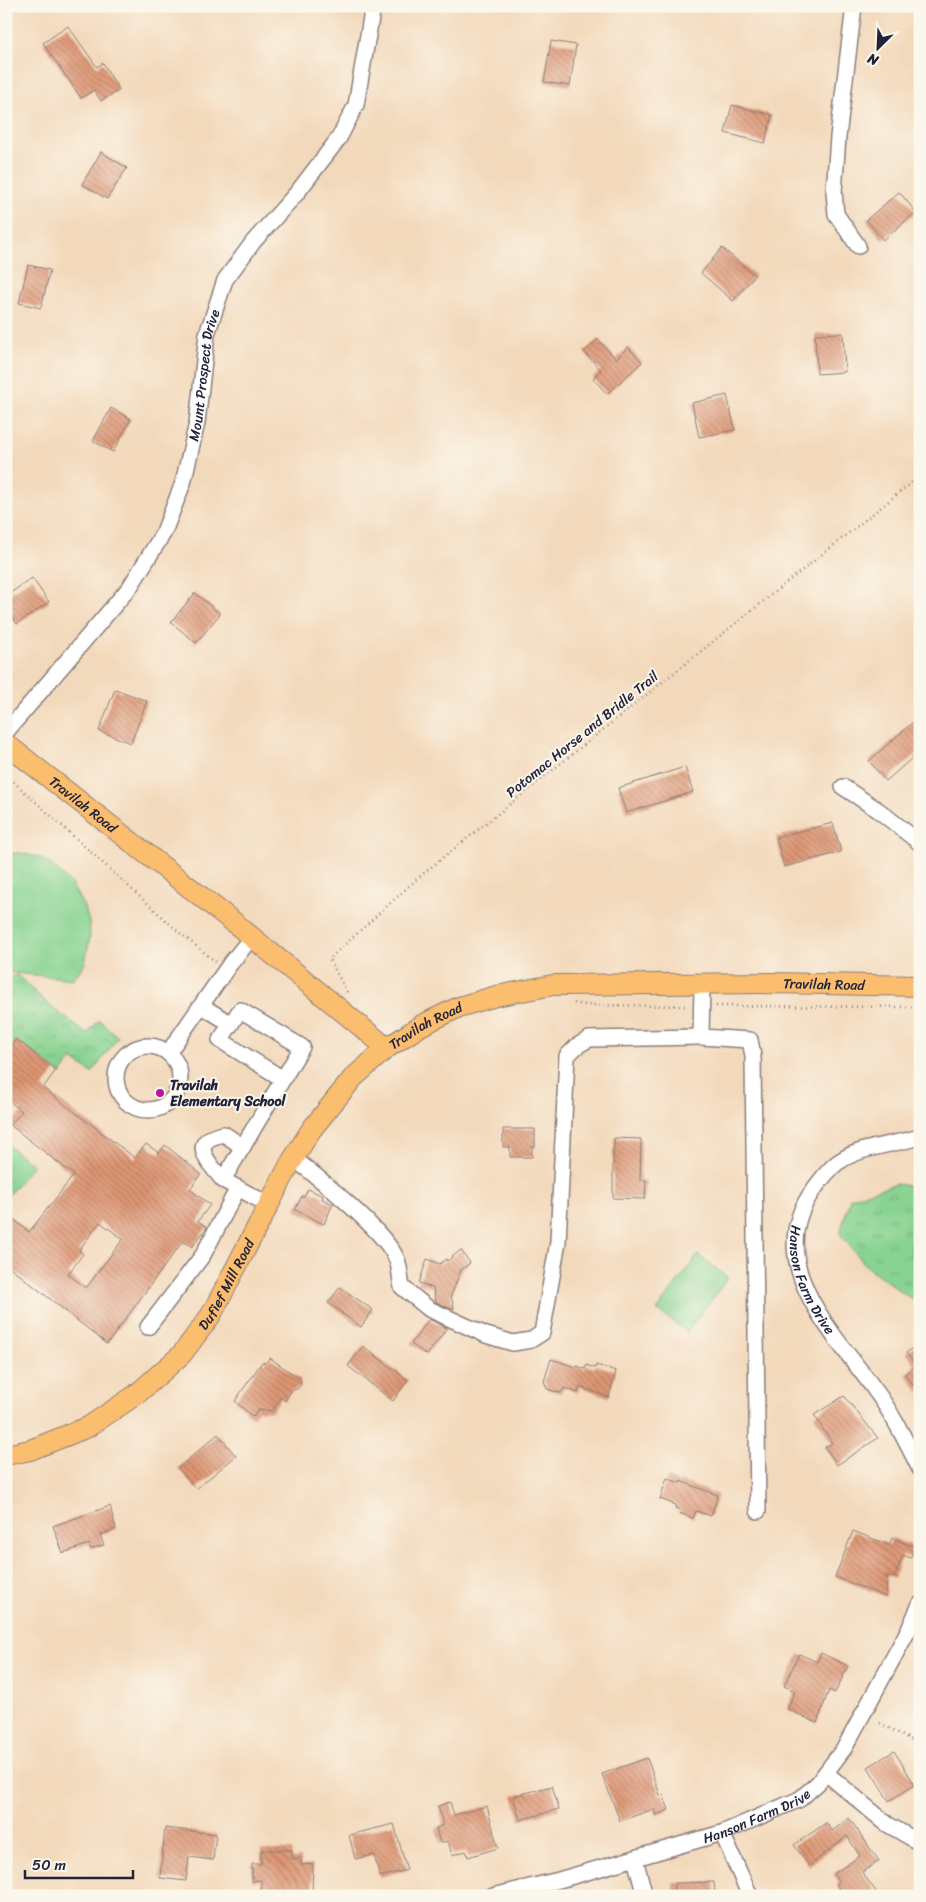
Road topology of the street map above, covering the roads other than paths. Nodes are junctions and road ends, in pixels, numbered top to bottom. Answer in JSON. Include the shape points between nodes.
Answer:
{"nodes":[{"id":1,"x":373,"y":6,"type":"edge"},
{"id":2,"x":854,"y":6,"type":"edge"},
{"id":3,"x":858,"y":246,"type":"dead end"},
{"id":4,"x":6,"y":732,"type":"edge"},
{"id":5,"x":6,"y":744,"type":"edge"},
{"id":6,"x":843,"y":788,"type":"dead end"},
{"id":7,"x":920,"y":843,"type":"edge"},
{"id":8,"x":252,"y":937,"type":"junction"},
{"id":9,"x":702,"y":984,"type":"junction"},
{"id":10,"x":920,"y":986,"type":"edge"},
{"id":11,"x":202,"y":1006,"type":"junction"},
{"id":12,"x":230,"y":1024,"type":"junction"},
{"id":13,"x":701,"y":1037,"type":"junction"},
{"id":14,"x":387,"y":1048,"type":"junction"},
{"id":15,"x":168,"y":1053,"type":"junction"},
{"id":16,"x":283,"y":1079,"type":"junction"},
{"id":17,"x":920,"y":1137,"type":"edge"},
{"id":18,"x":243,"y":1147,"type":"junction"},
{"id":19,"x":293,"y":1158,"type":"junction"},
{"id":20,"x":223,"y":1180,"type":"junction"},
{"id":21,"x":238,"y":1188,"type":"junction"},
{"id":22,"x":269,"y":1205,"type":"junction"},
{"id":23,"x":148,"y":1327,"type":"dead end"},
{"id":24,"x":6,"y":1455,"type":"edge"},
{"id":25,"x":920,"y":1469,"type":"edge"},
{"id":26,"x":758,"y":1511,"type":"dead end"},
{"id":27,"x":920,"y":1604,"type":"edge"},
{"id":28,"x":826,"y":1773,"type":"junction"},
{"id":29,"x":722,"y":1833,"type":"junction"},
{"id":30,"x":920,"y":1843,"type":"edge"},
{"id":31,"x":634,"y":1859,"type":"junction"},
{"id":32,"x":493,"y":1896,"type":"edge"},
{"id":33,"x":645,"y":1896,"type":"edge"},
{"id":34,"x":750,"y":1896,"type":"edge"}],
"edges":[{"from":1,"to":4,"type":"street","name":"Mount Prospect Drive","via":[[356,105],[339,138],[225,280],[207,334],[197,423],[183,483],[164,532],[130,587]]},
{"from":2,"to":3,"type":"street","via":[[834,192],[836,214]]},
{"from":5,"to":8,"type":"main road","name":"Travilah Road"},
{"from":6,"to":7,"type":"street"},
{"from":8,"to":11,"type":"street"},
{"from":8,"to":14,"type":"main road","name":"Travilah Road"},
{"from":9,"to":10,"type":"main road","name":"Travilah Road"},
{"from":9,"to":13,"type":"street"},
{"from":9,"to":14,"type":"main road","name":"Travilah Road","via":[[553,985],[496,996],[459,1007]]},
{"from":11,"to":12,"type":"street"},
{"from":11,"to":15,"type":"street"},
{"from":12,"to":16,"type":"street","via":[[220,1040]]},
{"from":12,"to":16,"type":"street","via":[[240,1010],[302,1047]]},
{"from":13,"to":19,"type":"street","via":[[589,1039],[567,1056],[558,1242],[542,1333],[530,1340],[513,1343],[486,1335],[429,1309],[402,1287],[398,1261],[384,1241],[354,1209]]},
{"from":13,"to":26,"type":"street","via":[[750,1040],[753,1056]]},
{"from":14,"to":19,"type":"main road","name":"Dufief Mill Road","via":[[353,1078]]},
{"from":15,"to":15,"type":"street","via":[[148,1046],[136,1048],[125,1056],[118,1067],[116,1080],[119,1093],[127,1103],[151,1111],[174,1099],[181,1076]]},
{"from":16,"to":18,"type":"street"},
{"from":17,"to":25,"type":"street","name":"Hanson Farm Drive","via":[[864,1150],[839,1161],[807,1199],[796,1232],[796,1256],[803,1286],[827,1327],[876,1391],[902,1432]]},
{"from":18,"to":20,"type":"street"},
{"from":18,"to":20,"type":"street","via":[[224,1134],[212,1137],[205,1144],[203,1153],[206,1160]]},
{"from":19,"to":22,"type":"main road","name":"Dufief Mill Road"},
{"from":20,"to":21,"type":"street"},
{"from":21,"to":22,"type":"street"},
{"from":21,"to":23,"type":"street","via":[[206,1251]]},
{"from":22,"to":24,"type":"main road","name":"Dufief Mill Road","via":[[211,1315],[182,1354],[161,1374],[88,1427],[30,1450]]},
{"from":27,"to":28,"type":"street","name":"Hanson Farm Drive","via":[[845,1747]]},
{"from":28,"to":29,"type":"street","name":"Hanson Farm Drive","via":[[800,1799]]},
{"from":28,"to":30,"type":"street","via":[[887,1824]]},
{"from":29,"to":31,"type":"street","name":"Hanson Farm Drive"},
{"from":29,"to":34,"type":"street"},
{"from":31,"to":32,"type":"street","name":"Hanson Farm Drive"},
{"from":31,"to":33,"type":"street"}]}
